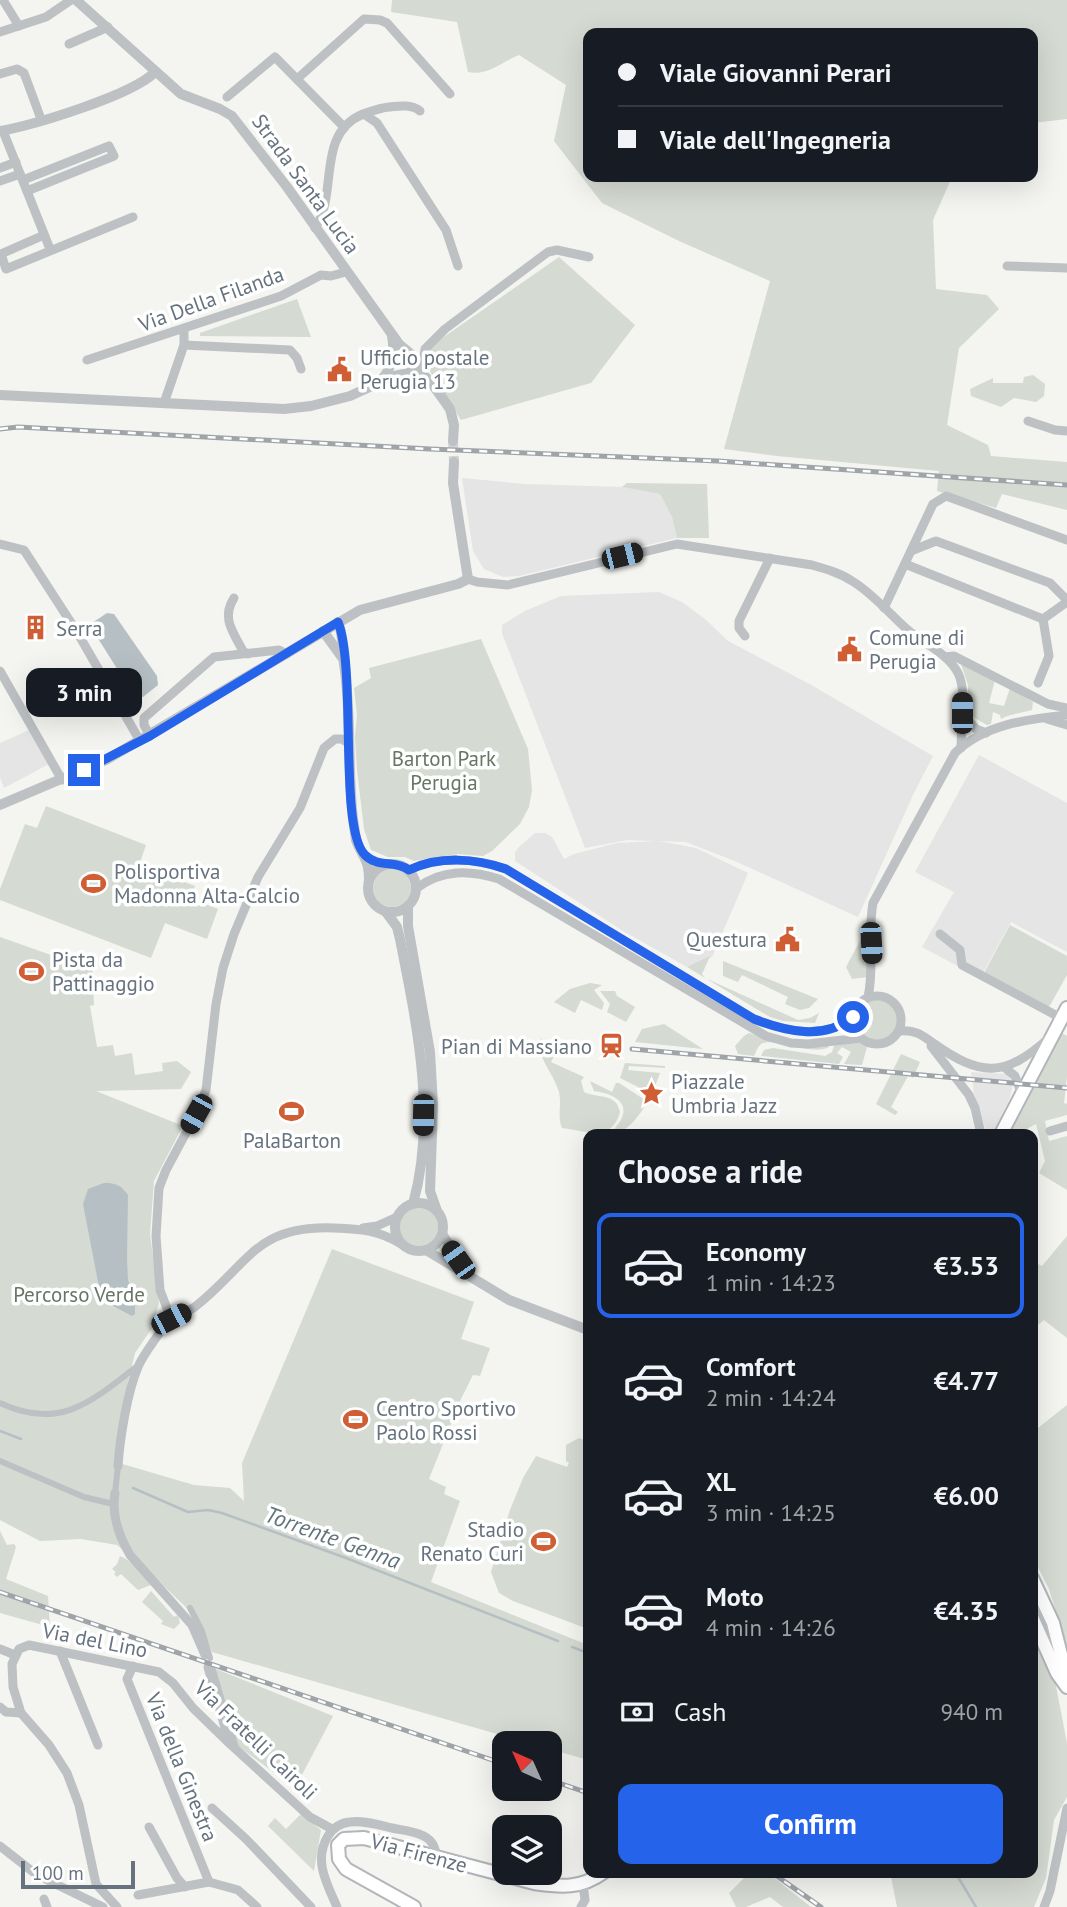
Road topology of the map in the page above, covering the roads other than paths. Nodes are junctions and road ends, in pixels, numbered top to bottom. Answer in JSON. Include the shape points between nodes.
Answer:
{"nodes":[{"id":1,"x":3,"y":0,"type":"edge"},
{"id":2,"x":71,"y":0,"type":"edge"},
{"id":3,"x":76,"y":0,"type":"edge"},
{"id":4,"x":19,"y":26,"type":"junction"},
{"id":5,"x":108,"y":27,"type":"junction"},
{"id":6,"x":0,"y":32,"type":"edge"},
{"id":7,"x":68,"y":44,"type":"dead end"},
{"id":8,"x":155,"y":72,"type":"junction"},
{"id":9,"x":0,"y":74,"type":"edge"},
{"id":10,"x":297,"y":79,"type":"junction"},
{"id":11,"x":450,"y":94,"type":"dead end"},
{"id":12,"x":227,"y":97,"type":"dead end"},
{"id":13,"x":420,"y":111,"type":"dead end"},
{"id":14,"x":365,"y":114,"type":"junction"},
{"id":15,"x":41,"y":120,"type":"junction"},
{"id":16,"x":343,"y":126,"type":"junction"},
{"id":17,"x":2,"y":131,"type":"edge"},
{"id":18,"x":16,"y":163,"type":"junction"},
{"id":19,"x":0,"y":168,"type":"edge"},
{"id":20,"x":21,"y":177,"type":"junction"},
{"id":21,"x":0,"y":181,"type":"edge"},
{"id":22,"x":27,"y":191,"type":"junction"},
{"id":23,"x":132,"y":217,"type":"dead end"},
{"id":24,"x":315,"y":228,"type":"junction"},
{"id":25,"x":44,"y":235,"type":"junction"},
{"id":26,"x":50,"y":249,"type":"junction"},
{"id":27,"x":589,"y":257,"type":"dead end"},
{"id":28,"x":458,"y":266,"type":"dead end"},
{"id":29,"x":1007,"y":266,"type":"dead end"},
{"id":30,"x":1067,"y":268,"type":"edge"},
{"id":31,"x":346,"y":271,"type":"junction"},
{"id":32,"x":184,"y":329,"type":"junction"},
{"id":33,"x":391,"y":330,"type":"junction"},
{"id":34,"x":184,"y":345,"type":"junction"},
{"id":35,"x":406,"y":351,"type":"junction"},
{"id":36,"x":393,"y":354,"type":"junction"},
{"id":37,"x":87,"y":360,"type":"dead end"},
{"id":38,"x":418,"y":368,"type":"junction"},
{"id":39,"x":300,"y":369,"type":"dead end"},
{"id":40,"x":394,"y":370,"type":"junction"},
{"id":41,"x":0,"y":394,"type":"edge"},
{"id":42,"x":164,"y":403,"type":"junction"},
{"id":43,"x":1028,"y":421,"type":"dead end"},
{"id":44,"x":1067,"y":431,"type":"edge"},
{"id":45,"x":453,"y":441,"type":"tunnel mouth"},
{"id":46,"x":454,"y":462,"type":"tunnel mouth"},
{"id":47,"x":1067,"y":540,"type":"edge"},
{"id":48,"x":0,"y":544,"type":"edge"},
{"id":49,"x":911,"y":551,"type":"junction"},
{"id":50,"x":769,"y":558,"type":"junction"},
{"id":51,"x":905,"y":564,"type":"junction"},
{"id":52,"x":468,"y":579,"type":"junction"},
{"id":53,"x":234,"y":598,"type":"dead end"},
{"id":54,"x":1067,"y":601,"type":"edge"},
{"id":55,"x":884,"y":608,"type":"junction"},
{"id":56,"x":1043,"y":619,"type":"junction"},
{"id":57,"x":338,"y":622,"type":"junction"},
{"id":58,"x":323,"y":631,"type":"junction"},
{"id":59,"x":745,"y":636,"type":"dead end"},
{"id":60,"x":250,"y":654,"type":"junction"},
{"id":61,"x":287,"y":654,"type":"junction"},
{"id":62,"x":945,"y":657,"type":"junction"},
{"id":63,"x":344,"y":660,"type":"junction"},
{"id":64,"x":0,"y":671,"type":"edge"},
{"id":65,"x":1038,"y":683,"type":"dead end"},
{"id":66,"x":1066,"y":708,"type":"edge"},
{"id":67,"x":962,"y":713,"type":"junction"},
{"id":68,"x":1042,"y":717,"type":"junction"},
{"id":69,"x":1067,"y":724,"type":"edge"},
{"id":70,"x":986,"y":733,"type":"junction"},
{"id":71,"x":145,"y":738,"type":"junction"},
{"id":72,"x":348,"y":743,"type":"junction"},
{"id":73,"x":961,"y":748,"type":"junction"},
{"id":74,"x":62,"y":780,"type":"junction"},
{"id":75,"x":0,"y":805,"type":"edge"},
{"id":76,"x":365,"y":856,"type":"junction"},
{"id":77,"x":385,"y":865,"type":"junction"},
{"id":78,"x":409,"y":870,"type":"junction"},
{"id":79,"x":369,"y":880,"type":"junction"},
{"id":80,"x":417,"y":888,"type":"junction"},
{"id":81,"x":408,"y":907,"type":"junction"},
{"id":82,"x":386,"y":912,"type":"junction"},
{"id":83,"x":940,"y":934,"type":"dead end"},
{"id":84,"x":868,"y":997,"type":"junction"},
{"id":85,"x":853,"y":1017,"type":"junction"},
{"id":86,"x":1061,"y":1024,"type":"edge"},
{"id":87,"x":899,"y":1031,"type":"junction"},
{"id":88,"x":924,"y":1037,"type":"junction"},
{"id":89,"x":861,"y":1038,"type":"junction"},
{"id":90,"x":1004,"y":1067,"type":"junction"},
{"id":91,"x":1022,"y":1095,"type":"junction"},
{"id":92,"x":1067,"y":1126,"type":"edge"},
{"id":93,"x":980,"y":1129,"type":"edge"},
{"id":94,"x":1004,"y":1129,"type":"edge"},
{"id":95,"x":1050,"y":1131,"type":"dead end"},
{"id":96,"x":413,"y":1204,"type":"junction"},
{"id":97,"x":437,"y":1211,"type":"junction"},
{"id":98,"x":397,"y":1217,"type":"junction"},
{"id":99,"x":358,"y":1229,"type":"junction"},
{"id":100,"x":442,"y":1234,"type":"junction"},
{"id":101,"x":401,"y":1244,"type":"junction"},
{"id":102,"x":426,"y":1250,"type":"junction"},
{"id":103,"x":474,"y":1280,"type":"junction"},
{"id":104,"x":171,"y":1319,"type":"junction"},
{"id":105,"x":583,"y":1328,"type":"edge"},
{"id":106,"x":138,"y":1365,"type":"junction"},
{"id":107,"x":0,"y":1403,"type":"edge"},
{"id":108,"x":0,"y":1461,"type":"edge"},
{"id":109,"x":118,"y":1467,"type":"joint"},
{"id":110,"x":115,"y":1489,"type":"joint"},
{"id":111,"x":113,"y":1508,"type":"junction"},
{"id":112,"x":1038,"y":1591,"type":"edge"},
{"id":113,"x":190,"y":1608,"type":"dead end"},
{"id":114,"x":1038,"y":1618,"type":"edge"},
{"id":115,"x":1038,"y":1630,"type":"edge"},
{"id":116,"x":0,"y":1649,"type":"edge"},
{"id":117,"x":60,"y":1651,"type":"junction"},
{"id":118,"x":15,"y":1655,"type":"junction"},
{"id":119,"x":209,"y":1663,"type":"junction"},
{"id":120,"x":133,"y":1666,"type":"junction"},
{"id":121,"x":159,"y":1672,"type":"joint"},
{"id":122,"x":1067,"y":1678,"type":"edge"},
{"id":123,"x":1067,"y":1686,"type":"edge"},
{"id":124,"x":0,"y":1707,"type":"edge"},
{"id":125,"x":21,"y":1713,"type":"junction"},
{"id":126,"x":98,"y":1745,"type":"dead end"},
{"id":127,"x":233,"y":1747,"type":"junction"},
{"id":128,"x":212,"y":1808,"type":"dead end"},
{"id":129,"x":1067,"y":1808,"type":"edge"},
{"id":130,"x":149,"y":1828,"type":"dead end"},
{"id":131,"x":332,"y":1829,"type":"junction"},
{"id":132,"x":0,"y":1846,"type":"edge"},
{"id":133,"x":438,"y":1858,"type":"junction"},
{"id":134,"x":594,"y":1878,"type":"edge"},
{"id":135,"x":209,"y":1882,"type":"junction"},
{"id":136,"x":583,"y":1884,"type":"junction"},
{"id":137,"x":185,"y":1887,"type":"junction"},
{"id":138,"x":138,"y":1895,"type":"dead end"},
{"id":139,"x":103,"y":1907,"type":"edge"},
{"id":140,"x":117,"y":1907,"type":"edge"},
{"id":141,"x":257,"y":1907,"type":"edge"},
{"id":142,"x":310,"y":1907,"type":"edge"},
{"id":143,"x":337,"y":1907,"type":"edge"},
{"id":144,"x":414,"y":1907,"type":"edge"},
{"id":145,"x":581,"y":1907,"type":"edge"},
{"id":146,"x":1044,"y":1907,"type":"edge"}],
"edges":[{"from":1,"to":4,"type":"street"},
{"from":2,"to":4,"type":"street","via":[[46,17]]},
{"from":3,"to":5,"type":"street","name":"Strada Santa Lucia"},
{"from":4,"to":6,"type":"street"},
{"from":5,"to":7,"type":"street"},
{"from":5,"to":8,"type":"street","name":"Strada Santa Lucia"},
{"from":8,"to":15,"type":"street","via":[[137,86]]},
{"from":8,"to":24,"type":"street","name":"Strada Santa Lucia","via":[[181,94],[232,116]]},
{"from":9,"to":15,"type":"street","via":[[16,68],[24,73]]},
{"from":10,"to":11,"type":"street","via":[[364,19],[380,20]]},
{"from":10,"to":12,"type":"street","via":[[275,57]]},
{"from":10,"to":16,"type":"street"},
{"from":13,"to":14,"type":"street","via":[[399,106]]},
{"from":14,"to":16,"type":"street"},
{"from":14,"to":28,"type":"street","via":[[377,123],[446,230]]},
{"from":15,"to":17,"type":"street"},
{"from":16,"to":24,"type":"street","via":[[329,163],[322,218]]},
{"from":17,"to":18,"type":"street"},
{"from":18,"to":19,"type":"street"},
{"from":18,"to":20,"type":"street"},
{"from":20,"to":21,"type":"street"},
{"from":20,"to":22,"type":"street"},
{"from":20,"to":22,"type":"street","via":[[109,146],[114,156]]},
{"from":22,"to":25,"type":"street"},
{"from":23,"to":26,"type":"street"},
{"from":24,"to":31,"type":"street","name":"Strada Santa Lucia"},
{"from":25,"to":26,"type":"street"},
{"from":25,"to":26,"type":"street","via":[[1,254],[6,269]]},
{"from":27,"to":38,"type":"street","via":[[548,252],[445,329],[425,349]]},
{"from":29,"to":30,"type":"street"},
{"from":31,"to":32,"type":"street","name":"Via Della Filanda","via":[[321,275],[281,296]]},
{"from":31,"to":33,"type":"street","name":"Strada Santa Lucia"},
{"from":32,"to":34,"type":"street"},
{"from":32,"to":37,"type":"street","name":"Via Della Filanda"},
{"from":33,"to":35,"type":"street","name":"Strada Santa Lucia"},
{"from":33,"to":36,"type":"street"},
{"from":34,"to":39,"type":"street","via":[[290,350]]},
{"from":34,"to":42,"type":"street"},
{"from":35,"to":36,"type":"street"},
{"from":35,"to":38,"type":"street"},
{"from":36,"to":40,"type":"street"},
{"from":38,"to":40,"type":"street","via":[[408,373]]},
{"from":38,"to":45,"type":"street","via":[[450,409]]},
{"from":40,"to":42,"type":"street","via":[[370,388],[333,401],[284,409]]},
{"from":41,"to":42,"type":"street"},
{"from":43,"to":44,"type":"street"},
{"from":46,"to":52,"type":"street"},
{"from":47,"to":49,"type":"street","via":[[946,496],[933,504]]},
{"from":48,"to":71,"type":"street","via":[[24,550]]},
{"from":49,"to":51,"type":"street"},
{"from":49,"to":54,"type":"street","via":[[936,541],[1050,583]]},
{"from":50,"to":52,"type":"street","via":[[677,544],[508,585]]},
{"from":50,"to":55,"type":"street","via":[[840,574]]},
{"from":50,"to":59,"type":"street","via":[[739,621]]},
{"from":51,"to":55,"type":"street"},
{"from":51,"to":56,"type":"street"},
{"from":52,"to":57,"type":"street","via":[[360,610]]},
{"from":53,"to":60,"type":"street","via":[[227,619],[243,652]]},
{"from":54,"to":56,"type":"street"},
{"from":55,"to":62,"type":"street"},
{"from":56,"to":65,"type":"street","via":[[1049,656]]},
{"from":57,"to":58,"type":"street"},
{"from":57,"to":63,"type":"street"},
{"from":58,"to":61,"type":"street"},
{"from":58,"to":63,"type":"street"},
{"from":60,"to":61,"type":"street","via":[[279,650]]},
{"from":60,"to":71,"type":"street","via":[[214,657],[144,718]]},
{"from":61,"to":71,"type":"street"},
{"from":62,"to":66,"type":"street","via":[[954,656],[1048,704]]},
{"from":62,"to":67,"type":"street","via":[[959,674]]},
{"from":63,"to":72,"type":"street"},
{"from":64,"to":74,"type":"street"},
{"from":66,"to":68,"type":"street"},
{"from":67,"to":70,"type":"street"},
{"from":67,"to":73,"type":"street"},
{"from":68,"to":69,"type":"street"},
{"from":68,"to":70,"type":"street"},
{"from":70,"to":73,"type":"street"},
{"from":71,"to":74,"type":"street"},
{"from":72,"to":76,"type":"street","via":[[356,840]]},
{"from":72,"to":104,"type":"street","via":[[335,739],[324,748],[300,808],[254,885],[223,968],[206,1090],[159,1188],[160,1290]]},
{"from":73,"to":84,"type":"street","via":[[873,904]]},
{"from":74,"to":75,"type":"street"},
{"from":76,"to":77,"type":"street"},
{"from":76,"to":79,"type":"street"},
{"from":77,"to":78,"type":"street","via":[[398,864]]},
{"from":77,"to":79,"type":"street"},
{"from":78,"to":80,"type":"street"},
{"from":78,"to":85,"type":"street","via":[[462,860],[506,869],[754,1019],[774,1026],[823,1031]]},
{"from":79,"to":82,"type":"street","via":[[369,896]]},
{"from":80,"to":81,"type":"street"},
{"from":80,"to":89,"type":"street","via":[[439,875],[463,872],[499,879],[766,1036],[808,1044]]},
{"from":81,"to":82,"type":"street"},
{"from":81,"to":97,"type":"street","via":[[430,1052],[430,1191]]},
{"from":82,"to":96,"type":"street","via":[[400,939],[422,1073],[422,1159]]},
{"from":83,"to":86,"type":"street","via":[[960,950],[962,965]]},
{"from":84,"to":85,"type":"street"},
{"from":84,"to":87,"type":"street","via":[[888,997],[896,1003],[901,1012]]},
{"from":85,"to":89,"type":"street"},
{"from":86,"to":90,"type":"street","via":[[1023,1058]]},
{"from":86,"to":91,"type":"main road"},
{"from":87,"to":88,"type":"street"},
{"from":87,"to":89,"type":"street","via":[[884,1043]]},
{"from":88,"to":90,"type":"street","via":[[963,1063],[986,1069]]},
{"from":88,"to":93,"type":"street","via":[[969,1095]]},
{"from":90,"to":91,"type":"street","via":[[1015,1076]]},
{"from":91,"to":94,"type":"main road"},
{"from":92,"to":95,"type":"street"},
{"from":96,"to":97,"type":"street","via":[[426,1204]]},
{"from":96,"to":98,"type":"street"},
{"from":97,"to":100,"type":"street"},
{"from":98,"to":99,"type":"street"},
{"from":98,"to":101,"type":"street","via":[[395,1231]]},
{"from":99,"to":101,"type":"street","via":[[384,1234]]},
{"from":99,"to":104,"type":"street","via":[[312,1227],[276,1237],[258,1247],[195,1307]]},
{"from":100,"to":102,"type":"street"},
{"from":100,"to":103,"type":"street"},
{"from":101,"to":102,"type":"street","via":[[413,1251]]},
{"from":102,"to":103,"type":"street"},
{"from":103,"to":105,"type":"street","via":[[509,1300]]},
{"from":104,"to":106,"type":"street"},
{"from":106,"to":107,"type":"street","via":[[91,1402],[74,1409],[43,1415]]},
{"from":106,"to":109,"type":"street","via":[[120,1438]]},
{"from":108,"to":111,"type":"street"},
{"from":109,"to":110,"type":"street"},
{"from":110,"to":111,"type":"street"},
{"from":111,"to":119,"type":"street","via":[[123,1544],[192,1625]]},
{"from":112,"to":122,"type":"main road","via":[[1053,1623]]},
{"from":113,"to":119,"type":"street","via":[[202,1630]]},
{"from":114,"to":123,"type":"street"},
{"from":115,"to":123,"type":"main road"},
{"from":116,"to":118,"type":"street"},
{"from":117,"to":118,"type":"street","name":"Via del Lino","via":[[29,1645]]},
{"from":117,"to":120,"type":"street","name":"Via del Lino"},
{"from":117,"to":126,"type":"street"},
{"from":118,"to":125,"type":"street","name":"Via del Lino","via":[[13,1687]]},
{"from":119,"to":127,"type":"street"},
{"from":120,"to":121,"type":"street","name":"Via del Lino"},
{"from":120,"to":135,"type":"street","name":"Via della Ginestra","via":[[127,1679]]},
{"from":121,"to":127,"type":"street","name":"Via Fratelli Cairoli"},
{"from":124,"to":125,"type":"street"},
{"from":125,"to":140,"type":"street","name":"Via del Lino","via":[[67,1773],[79,1805],[96,1884]]},
{"from":127,"to":131,"type":"street","name":"Via Fratelli Cairoli","via":[[310,1817]]},
{"from":128,"to":142,"type":"street"},
{"from":129,"to":146,"type":"street"},
{"from":130,"to":137,"type":"street"},
{"from":131,"to":133,"type":"street","via":[[352,1821],[421,1835],[432,1843]]},
{"from":131,"to":143,"type":"street","via":[[323,1843],[321,1863]]},
{"from":132,"to":139,"type":"street","via":[[37,1875]]},
{"from":133,"to":136,"type":"main road","name":"Via Firenze","via":[[534,1883]]},
{"from":133,"to":144,"type":"main road","name":"Via Firenze","via":[[364,1838],[344,1839],[338,1845],[346,1869]]},
{"from":134,"to":136,"type":"main road","name":"Via Firenze"},
{"from":135,"to":137,"type":"street"},
{"from":135,"to":141,"type":"street","via":[[239,1890]]},
{"from":136,"to":145,"type":"street"},
{"from":137,"to":138,"type":"street"}]}
